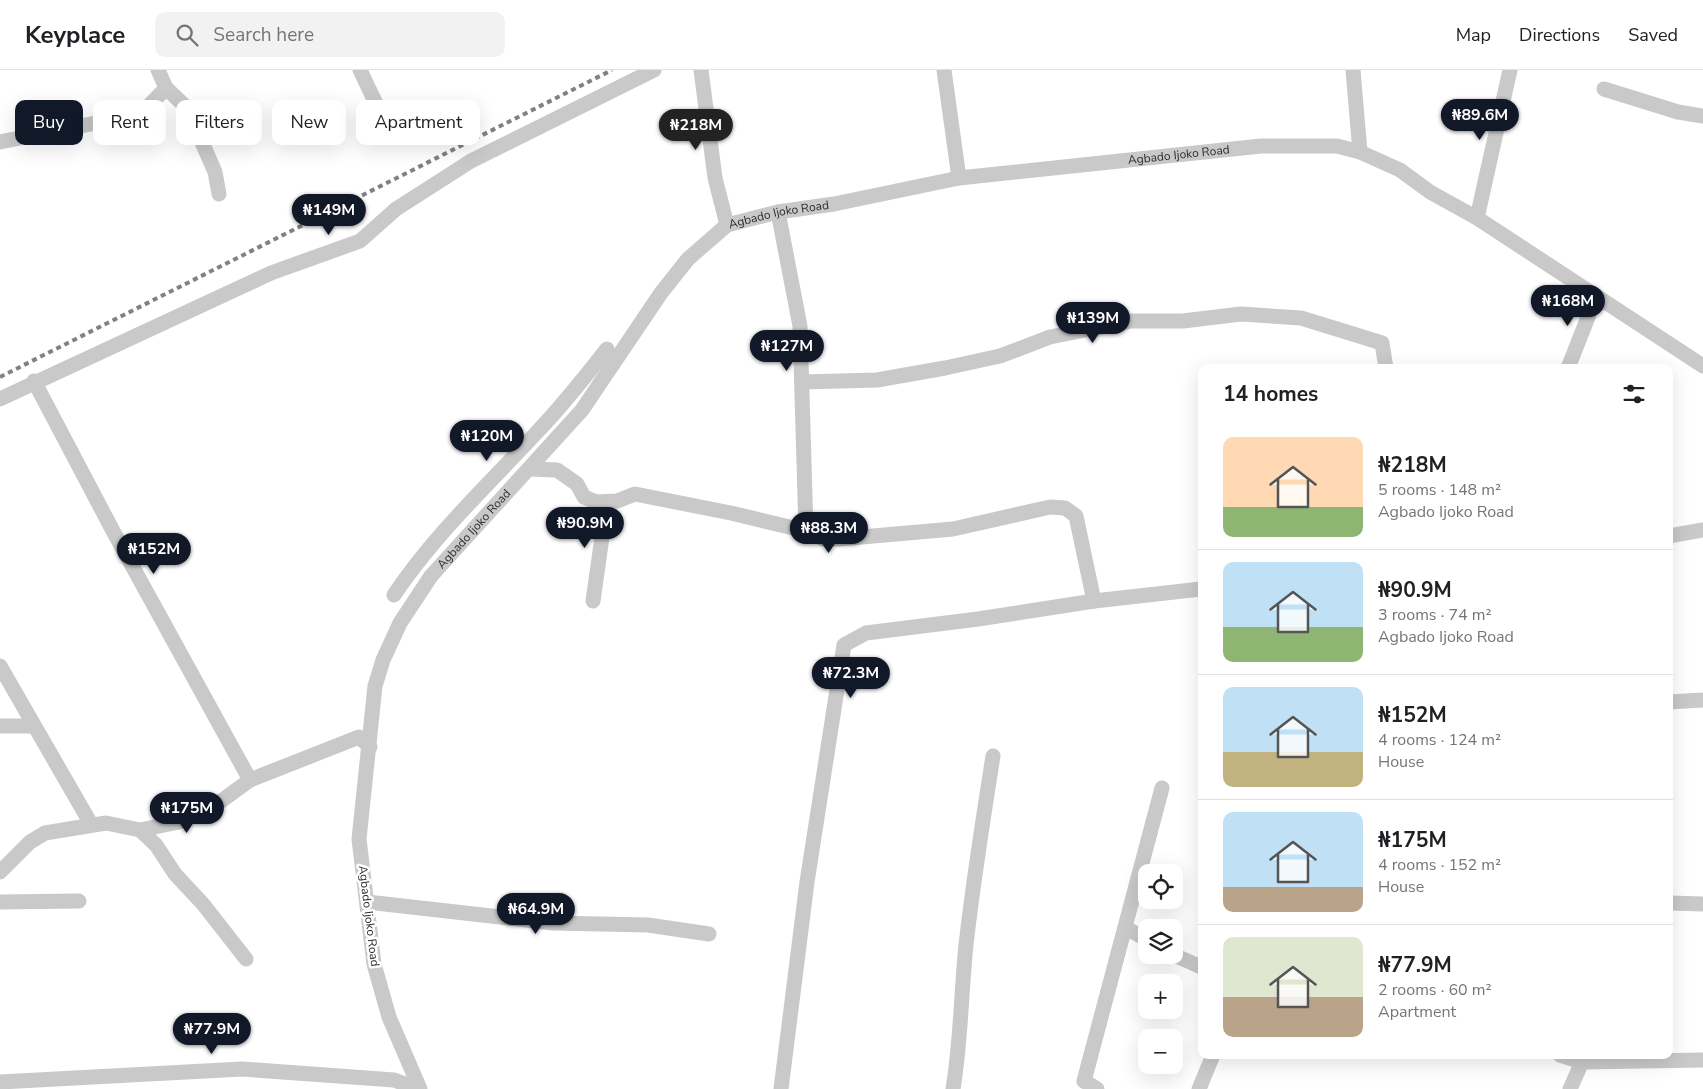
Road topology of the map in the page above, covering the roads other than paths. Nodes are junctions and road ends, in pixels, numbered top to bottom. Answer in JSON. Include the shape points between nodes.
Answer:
{"nodes":[{"id":1,"x":158,"y":70,"type":"edge"},
{"id":2,"x":360,"y":70,"type":"edge"},
{"id":3,"x":654,"y":70,"type":"edge"},
{"id":4,"x":701,"y":70,"type":"edge"},
{"id":5,"x":944,"y":70,"type":"edge"},
{"id":6,"x":1353,"y":70,"type":"edge"},
{"id":7,"x":1510,"y":70,"type":"edge"},
{"id":8,"x":166,"y":88,"type":"junction"},
{"id":9,"x":1604,"y":89,"type":"dead end"},
{"id":10,"x":374,"y":100,"type":"edge"},
{"id":11,"x":1703,"y":116,"type":"edge"},
{"id":12,"x":0,"y":142,"type":"edge"},
{"id":13,"x":1360,"y":152,"type":"junction"},
{"id":14,"x":959,"y":178,"type":"junction"},
{"id":15,"x":220,"y":194,"type":"dead end"},
{"id":16,"x":778,"y":212,"type":"junction"},
{"id":17,"x":1477,"y":218,"type":"junction"},
{"id":18,"x":727,"y":225,"type":"junction"},
{"id":19,"x":1596,"y":297,"type":"junction"},
{"id":20,"x":607,"y":348,"type":"dead end"},
{"id":21,"x":1385,"y":364,"type":"edge"},
{"id":22,"x":1570,"y":364,"type":"edge"},
{"id":23,"x":1703,"y":366,"type":"edge"},
{"id":24,"x":34,"y":382,"type":"junction"},
{"id":25,"x":802,"y":382,"type":"junction"},
{"id":26,"x":0,"y":398,"type":"edge"},
{"id":27,"x":530,"y":469,"type":"junction"},
{"id":28,"x":607,"y":502,"type":"junction"},
{"id":29,"x":1703,"y":530,"type":"edge"},
{"id":30,"x":806,"y":531,"type":"junction"},
{"id":31,"x":1673,"y":535,"type":"edge"},
{"id":32,"x":1198,"y":589,"type":"edge"},
{"id":33,"x":394,"y":595,"type":"dead end"},
{"id":34,"x":593,"y":601,"type":"dead end"},
{"id":35,"x":1094,"y":601,"type":"junction"},
{"id":36,"x":0,"y":666,"type":"edge"},
{"id":37,"x":1703,"y":700,"type":"edge"},
{"id":38,"x":1673,"y":702,"type":"edge"},
{"id":39,"x":0,"y":726,"type":"edge"},
{"id":40,"x":34,"y":726,"type":"junction"},
{"id":41,"x":370,"y":747,"type":"junction"},
{"id":42,"x":993,"y":756,"type":"dead end"},
{"id":43,"x":250,"y":780,"type":"junction"},
{"id":44,"x":1162,"y":788,"type":"dead end"},
{"id":45,"x":91,"y":824,"type":"junction"},
{"id":46,"x":140,"y":830,"type":"junction"},
{"id":47,"x":0,"y":872,"type":"edge"},
{"id":48,"x":79,"y":900,"type":"dead end"},
{"id":49,"x":0,"y":902,"type":"edge"},
{"id":50,"x":367,"y":902,"type":"junction"},
{"id":51,"x":1673,"y":903,"type":"edge"},
{"id":52,"x":1703,"y":904,"type":"edge"},
{"id":53,"x":1126,"y":928,"type":"junction"},
{"id":54,"x":708,"y":934,"type":"dead end"},
{"id":55,"x":1138,"y":935,"type":"edge"},
{"id":56,"x":1183,"y":959,"type":"edge"},
{"id":57,"x":246,"y":960,"type":"dead end"},
{"id":58,"x":1198,"y":966,"type":"edge"},
{"id":59,"x":1211,"y":1059,"type":"edge"},
{"id":60,"x":1573,"y":1059,"type":"edge"},
{"id":61,"x":1703,"y":1060,"type":"edge"},
{"id":62,"x":1582,"y":1062,"type":"junction"},
{"id":63,"x":0,"y":1082,"type":"edge"},
{"id":64,"x":419,"y":1089,"type":"edge"},
{"id":65,"x":781,"y":1089,"type":"edge"},
{"id":66,"x":953,"y":1089,"type":"edge"},
{"id":67,"x":1097,"y":1089,"type":"edge"},
{"id":68,"x":1200,"y":1089,"type":"edge"},
{"id":69,"x":1570,"y":1089,"type":"edge"}],
"edges":[{"from":1,"to":8,"type":"street"},
{"from":2,"to":10,"type":"street"},
{"from":3,"to":24,"type":"street","via":[[471,161],[396,208],[360,241],[271,273]]},
{"from":4,"to":18,"type":"street","via":[[715,178]]},
{"from":5,"to":14,"type":"street"},
{"from":6,"to":13,"type":"street"},
{"from":7,"to":17,"type":"street"},
{"from":8,"to":12,"type":"street","via":[[141,114]]},
{"from":8,"to":15,"type":"street","via":[[187,108],[215,172]]},
{"from":9,"to":11,"type":"street","via":[[1678,112]]},
{"from":13,"to":14,"type":"street","name":"Agbado Ijoko Road","via":[[1337,146],[1261,146]]},
{"from":13,"to":17,"type":"street","name":"Agbado Ijoko Road","via":[[1400,170],[1430,192]]},
{"from":14,"to":16,"type":"street","name":"Agbado Ijoko Road"},
{"from":16,"to":18,"type":"street","name":"Agbado Ijoko Road"},
{"from":16,"to":25,"type":"street","via":[[800,326]]},
{"from":17,"to":19,"type":"street","name":"Agbado Ijoko Road"},
{"from":18,"to":27,"type":"street","name":"Agbado Ijoko Road","via":[[688,259],[661,293],[582,410]]},
{"from":19,"to":22,"type":"street"},
{"from":19,"to":23,"type":"street","name":"Agbado Ijoko Road"},
{"from":20,"to":33,"type":"street","via":[[570,397],[444,530]]},
{"from":21,"to":25,"type":"street","via":[[1382,343],[1369,338],[1301,318],[1242,314],[1183,321],[1130,322],[1050,337],[1000,356],[877,380]]},
{"from":24,"to":26,"type":"street"},
{"from":24,"to":43,"type":"street"},
{"from":25,"to":30,"type":"street"},
{"from":27,"to":28,"type":"street","via":[[557,470],[577,484],[584,496],[596,502]]},
{"from":27,"to":41,"type":"street","name":"Agbado Ijoko Road","via":[[431,576],[400,623],[375,686]]},
{"from":28,"to":30,"type":"street","via":[[634,494]]},
{"from":28,"to":34,"type":"street"},
{"from":29,"to":31,"type":"street"},
{"from":30,"to":35,"type":"street","via":[[823,539],[838,539],[953,529],[1050,507],[1065,508],[1076,516]]},
{"from":32,"to":35,"type":"street"},
{"from":35,"to":65,"type":"street","via":[[866,633],[844,645],[807,882]]},
{"from":36,"to":40,"type":"street"},
{"from":37,"to":38,"type":"street"},
{"from":39,"to":40,"type":"street"},
{"from":40,"to":45,"type":"street"},
{"from":41,"to":43,"type":"street","via":[[359,737]]},
{"from":41,"to":50,"type":"street","name":"Agbado Ijoko Road","via":[[359,839]]},
{"from":42,"to":66,"type":"street","via":[[966,946],[959,1053]]},
{"from":43,"to":46,"type":"street","via":[[213,806],[179,822]]},
{"from":44,"to":53,"type":"street"},
{"from":45,"to":46,"type":"street","via":[[106,823]]},
{"from":45,"to":47,"type":"street","via":[[46,833],[30,842]]},
{"from":46,"to":57,"type":"street","via":[[156,844],[175,874]]},
{"from":48,"to":49,"type":"street"},
{"from":50,"to":54,"type":"street","via":[[552,922],[648,925]]},
{"from":50,"to":64,"type":"street","name":"Agbado Ijoko Road","via":[[374,964],[384,1000]]},
{"from":51,"to":52,"type":"street"},
{"from":53,"to":55,"type":"street"},
{"from":53,"to":67,"type":"street","via":[[1084,1081]]},
{"from":56,"to":58,"type":"street"},
{"from":59,"to":68,"type":"street"},
{"from":60,"to":62,"type":"street"},
{"from":61,"to":62,"type":"street"},
{"from":62,"to":69,"type":"street"},
{"from":63,"to":64,"type":"street","via":[[242,1069],[394,1080]]}]}
